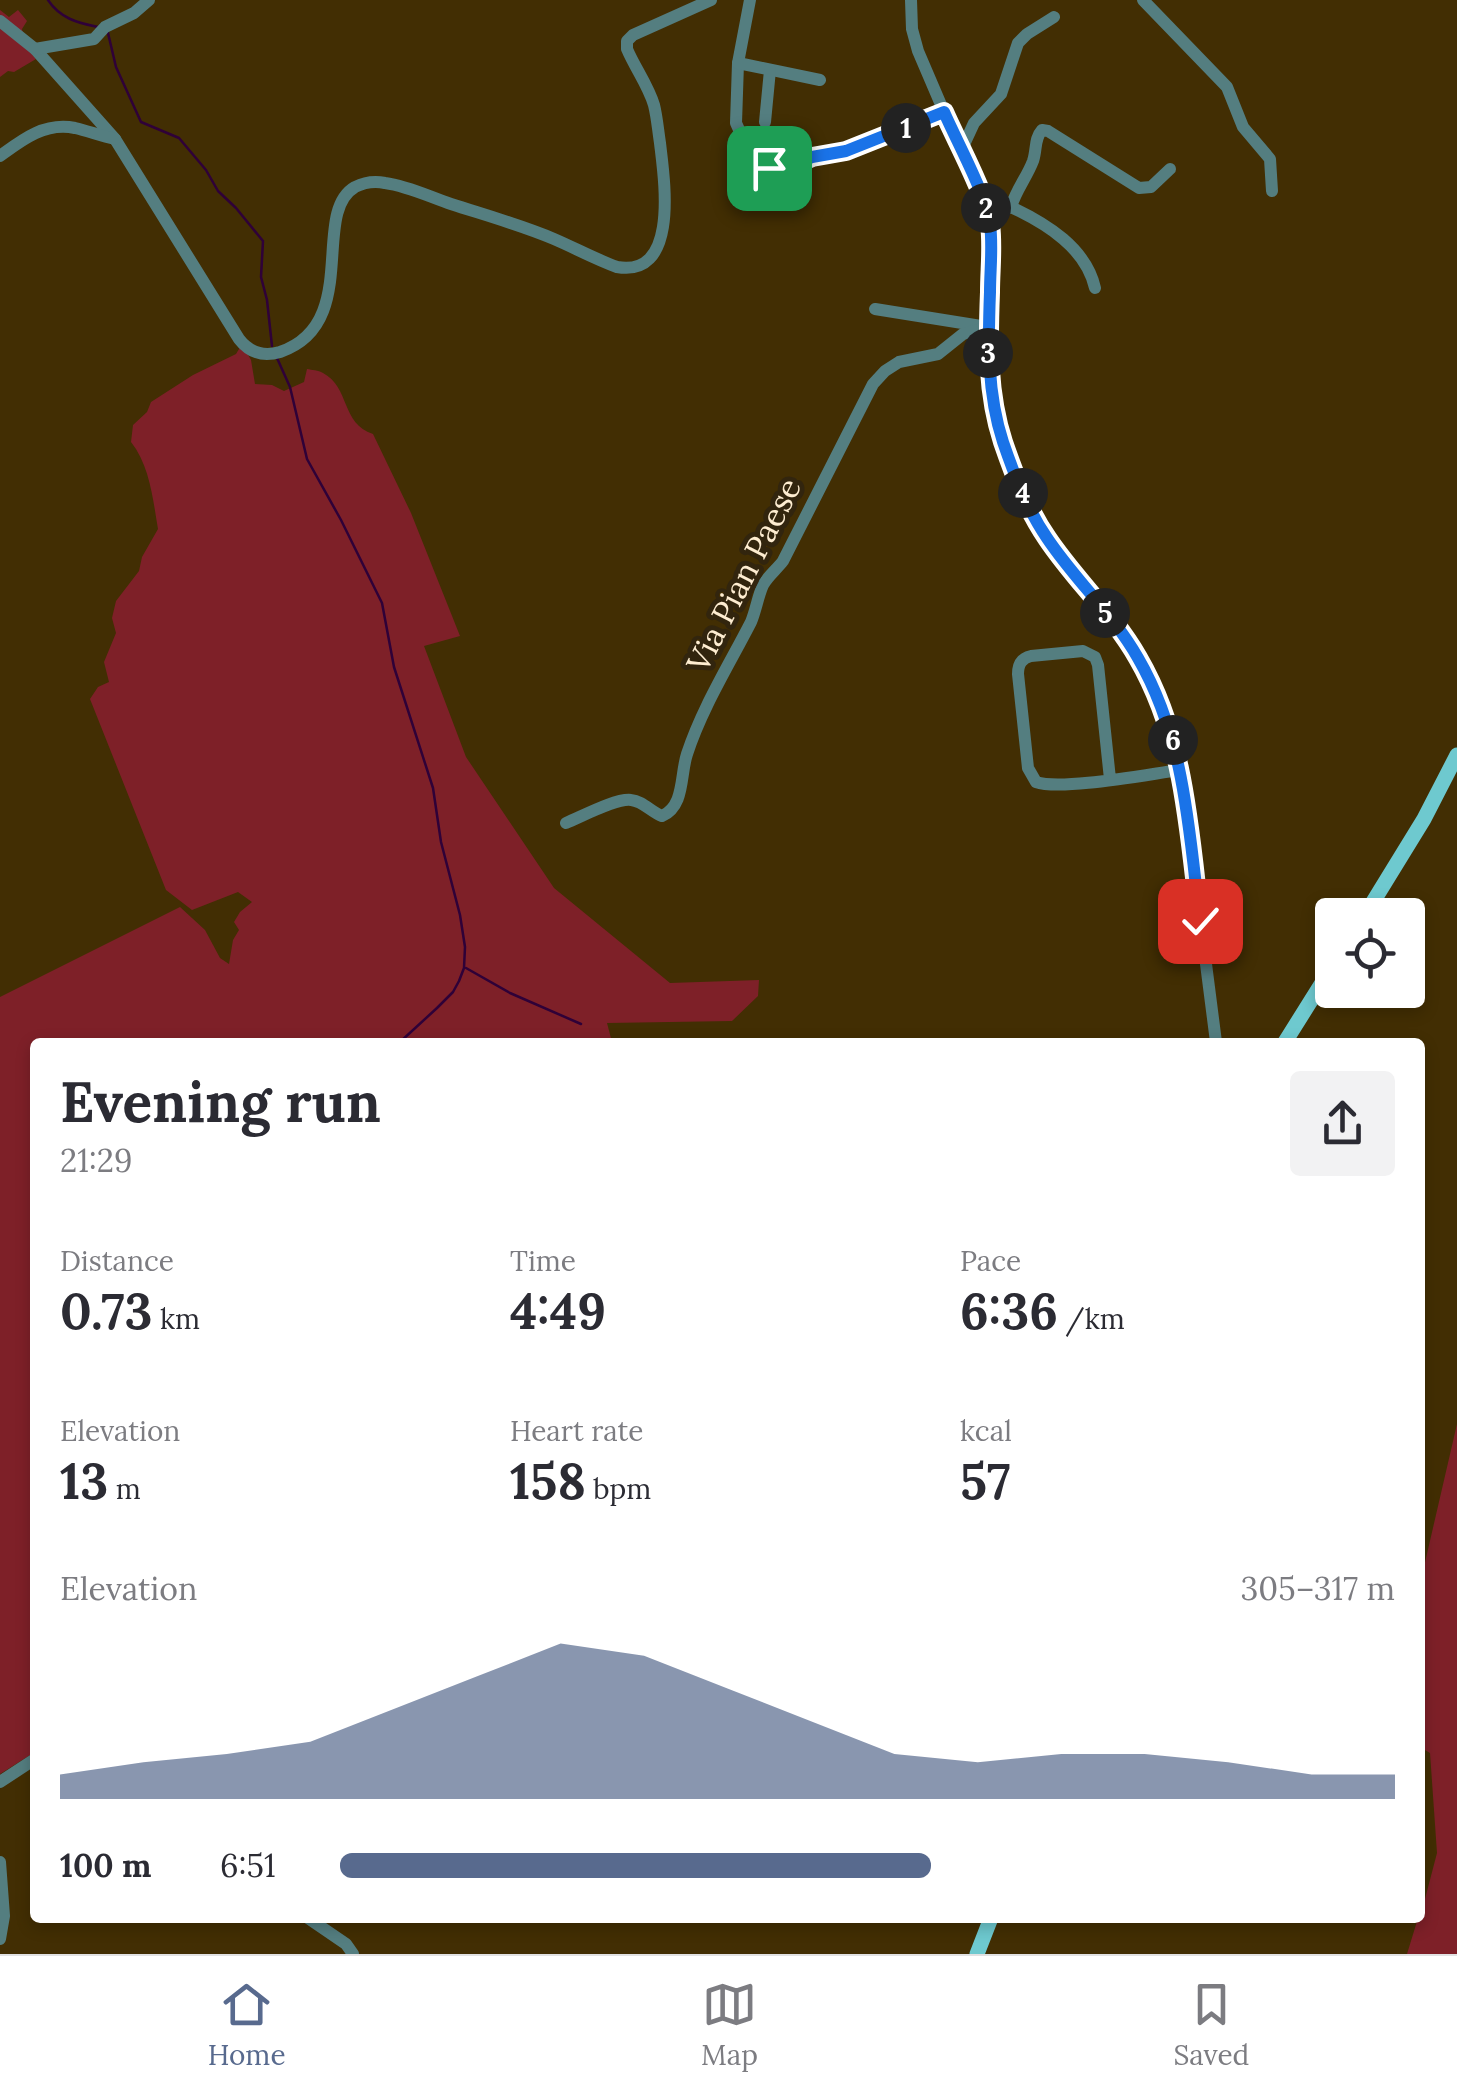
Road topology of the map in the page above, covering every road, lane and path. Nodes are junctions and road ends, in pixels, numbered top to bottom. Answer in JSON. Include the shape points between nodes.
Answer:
{"nodes":[{"id":1,"x":149,"y":0,"type":"edge"},
{"id":2,"x":710,"y":0,"type":"edge"},
{"id":3,"x":750,"y":0,"type":"edge"},
{"id":4,"x":910,"y":0,"type":"edge"},
{"id":5,"x":1144,"y":0,"type":"edge"},
{"id":6,"x":1054,"y":18,"type":"dead end"},
{"id":7,"x":0,"y":21,"type":"edge"},
{"id":8,"x":35,"y":48,"type":"junction"},
{"id":9,"x":738,"y":63,"type":"junction"},
{"id":10,"x":770,"y":70,"type":"junction"},
{"id":11,"x":820,"y":80,"type":"dead end"},
{"id":12,"x":944,"y":112,"type":"junction"},
{"id":13,"x":766,"y":122,"type":"dead end"},
{"id":14,"x":115,"y":139,"type":"junction"},
{"id":15,"x":962,"y":152,"type":"junction"},
{"id":16,"x":0,"y":156,"type":"edge"},
{"id":17,"x":1170,"y":169,"type":"dead end"},
{"id":18,"x":1272,"y":191,"type":"dead end"},
{"id":19,"x":1011,"y":207,"type":"junction"},
{"id":20,"x":989,"y":216,"type":"junction"},
{"id":21,"x":1096,"y":288,"type":"dead end"},
{"id":22,"x":875,"y":310,"type":"dead end"},
{"id":23,"x":988,"y":328,"type":"junction"},
{"id":24,"x":1457,"y":755,"type":"edge"},
{"id":25,"x":1180,"y":770,"type":"junction"},
{"id":26,"x":1110,"y":779,"type":"junction"},
{"id":27,"x":566,"y":823,"type":"dead end"},
{"id":28,"x":1375,"y":898,"type":"edge"},
{"id":29,"x":1315,"y":995,"type":"edge"},
{"id":30,"x":1214,"y":1038,"type":"edge"},
{"id":31,"x":1288,"y":1038,"type":"edge"},
{"id":32,"x":30,"y":1762,"type":"edge"},
{"id":33,"x":0,"y":1782,"type":"edge"},
{"id":34,"x":0,"y":1862,"type":"edge"},
{"id":35,"x":315,"y":1923,"type":"edge"},
{"id":36,"x":989,"y":1923,"type":"edge"},
{"id":37,"x":0,"y":1938,"type":"edge"},
{"id":38,"x":353,"y":1954,"type":"edge"},
{"id":39,"x":976,"y":1954,"type":"edge"}],
"edges":[{"from":1,"to":8,"type":"street","via":[[94,39]]},
{"from":2,"to":14,"type":"street","via":[[627,41],[654,106],[666,195],[660,239],[644,264],[617,267],[418,192],[364,184],[338,210],[322,312],[304,338],[277,352],[253,351],[239,339]]},
{"from":3,"to":9,"type":"street"},
{"from":4,"to":12,"type":"street","via":[[916,44]]},
{"from":5,"to":18,"type":"street","via":[[1227,87],[1243,126],[1270,159]]},
{"from":6,"to":15,"type":"street","via":[[1018,43],[1001,94],[972,127]]},
{"from":7,"to":8,"type":"street"},
{"from":8,"to":14,"type":"street"},
{"from":9,"to":10,"type":"street"},
{"from":9,"to":12,"type":"street","via":[[737,130],[751,155],[773,170],[846,151]]},
{"from":10,"to":11,"type":"street"},
{"from":10,"to":13,"type":"street"},
{"from":12,"to":15,"type":"street"},
{"from":14,"to":16,"type":"street","via":[[50,128]]},
{"from":15,"to":20,"type":"street"},
{"from":17,"to":19,"type":"street","via":[[1151,187],[1139,188],[1042,130]]},
{"from":19,"to":20,"type":"street"},
{"from":19,"to":21,"type":"street","via":[[1055,232],[1089,268]]},
{"from":20,"to":23,"type":"street"},
{"from":22,"to":23,"type":"street"},
{"from":23,"to":25,"type":"street","via":[[994,406],[1020,486],[1048,541],[1139,660],[1166,717]]},
{"from":23,"to":27,"type":"street","name":"Via Pian Paese","via":[[963,334],[938,354],[899,362],[873,384],[786,556],[763,586],[697,728],[672,809],[662,816],[626,800]]},
{"from":24,"to":28,"type":"main road"},
{"from":25,"to":26,"type":"street"},
{"from":25,"to":30,"type":"street"},
{"from":26,"to":26,"type":"street","via":[[1048,786],[1032,779],[1018,674],[1024,658],[1083,651],[1095,657]]},
{"from":29,"to":31,"type":"main road"},
{"from":32,"to":33,"type":"street"},
{"from":34,"to":37,"type":"street"},
{"from":35,"to":38,"type":"street"},
{"from":36,"to":39,"type":"main road"}]}
